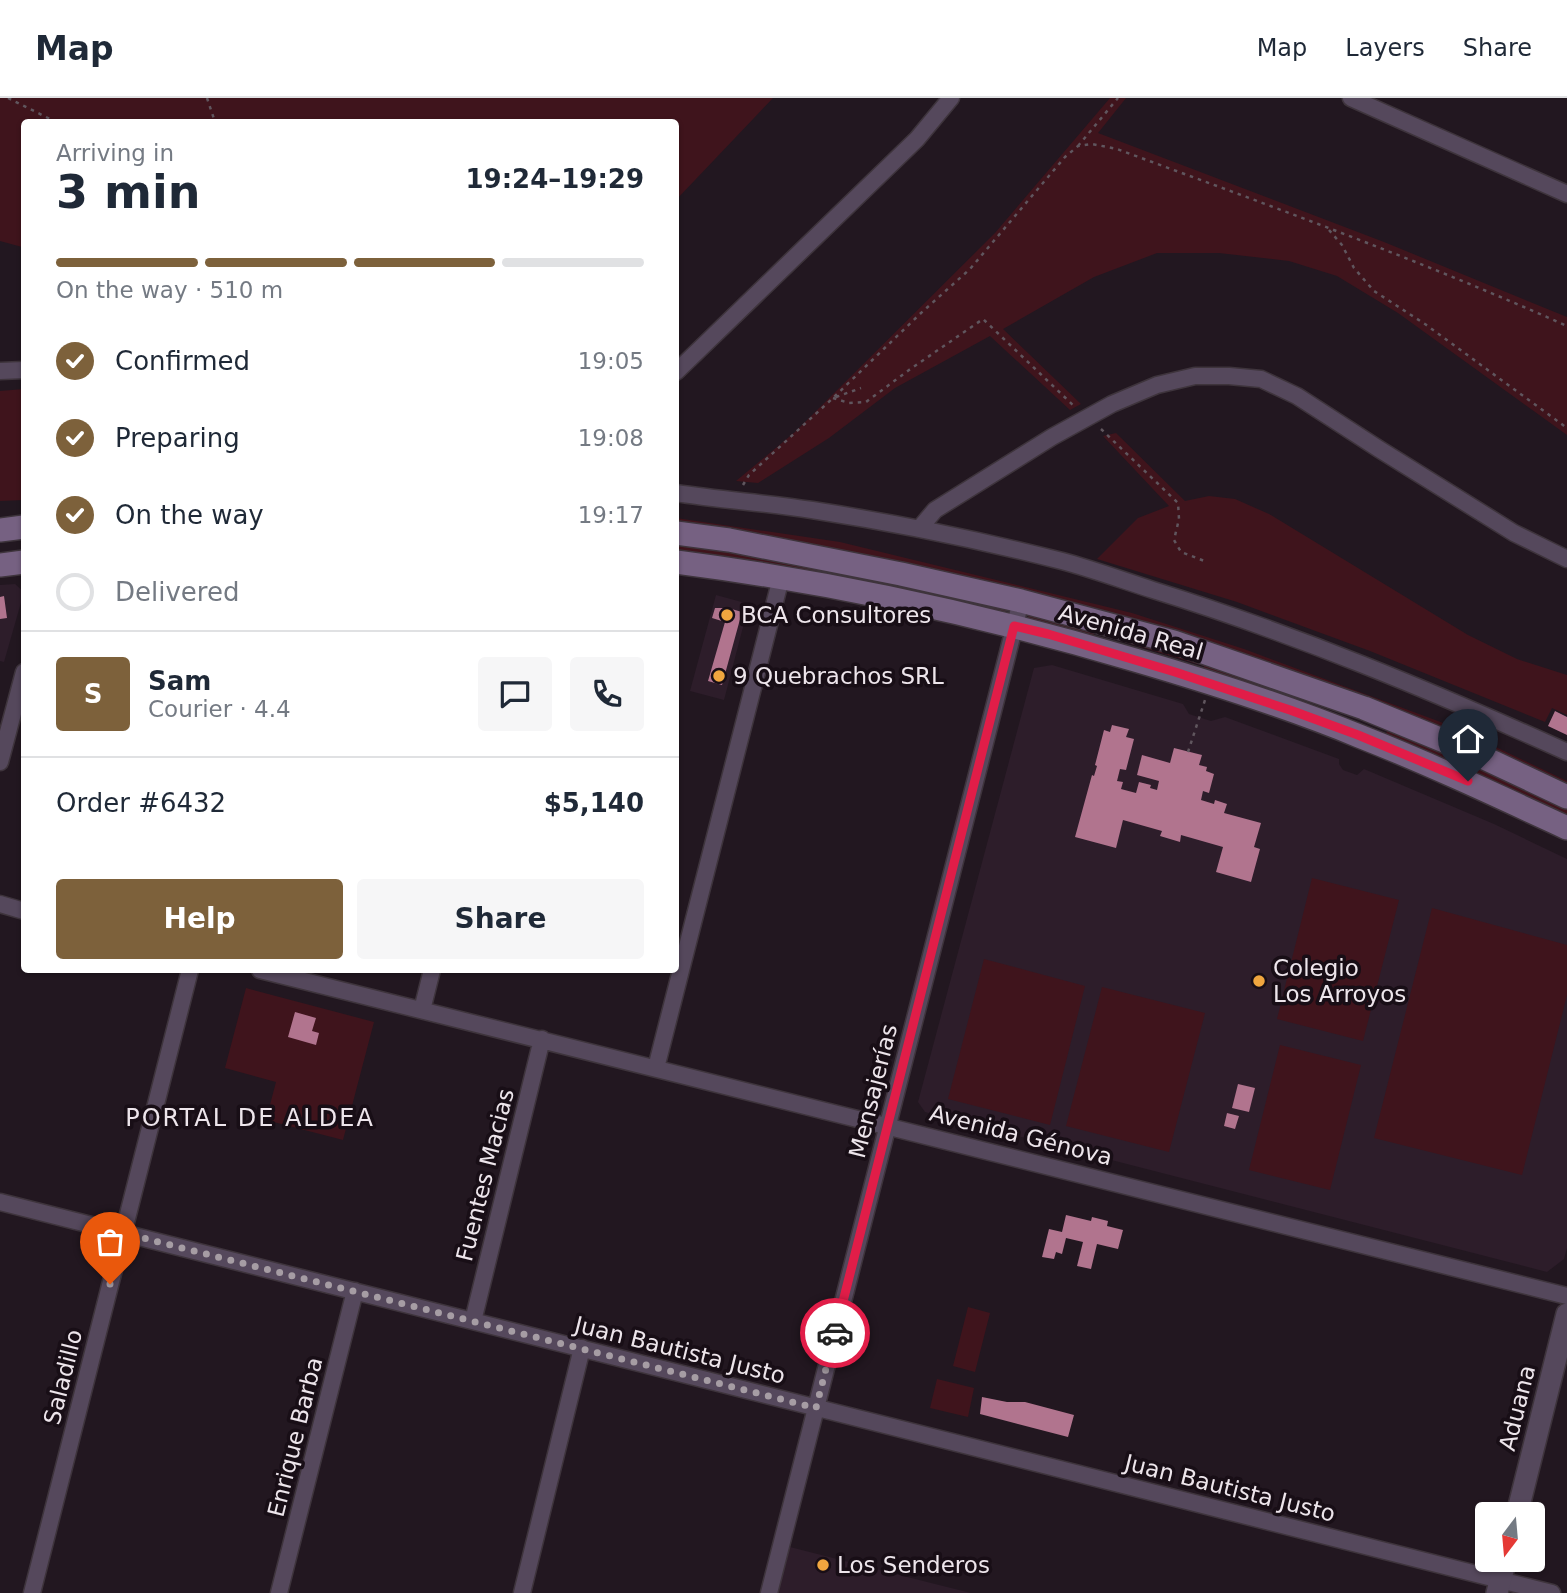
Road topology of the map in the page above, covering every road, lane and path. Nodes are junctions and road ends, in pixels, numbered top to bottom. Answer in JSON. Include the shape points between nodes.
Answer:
{"nodes":[{"id":1,"x":8,"y":98,"type":"edge"},
{"id":2,"x":206,"y":98,"type":"edge"},
{"id":3,"x":951,"y":98,"type":"edge"},
{"id":4,"x":1118,"y":98,"type":"edge"},
{"id":5,"x":1351,"y":98,"type":"edge"},
{"id":6,"x":49,"y":119,"type":"edge"},
{"id":7,"x":214,"y":119,"type":"edge"},
{"id":8,"x":1078,"y":146,"type":"junction"},
{"id":9,"x":1567,"y":194,"type":"edge"},
{"id":10,"x":1326,"y":228,"type":"junction"},
{"id":11,"x":1567,"y":326,"type":"edge"},
{"id":12,"x":679,"y":369,"type":"edge"},
{"id":13,"x":21,"y":370,"type":"edge"},
{"id":14,"x":0,"y":371,"type":"edge"},
{"id":15,"x":861,"y":388,"type":"dead end"},
{"id":16,"x":833,"y":398,"type":"junction"},
{"id":17,"x":1087,"y":418,"type":"junction"},
{"id":18,"x":1567,"y":428,"type":"edge"},
{"id":19,"x":679,"y":493,"type":"edge"},
{"id":20,"x":732,"y":501,"type":"junction"},
{"id":21,"x":21,"y":527,"type":"edge"},
{"id":22,"x":919,"y":529,"type":"junction"},
{"id":23,"x":0,"y":530,"type":"edge"},
{"id":24,"x":679,"y":533,"type":"edge"},
{"id":25,"x":1567,"y":559,"type":"edge"},
{"id":26,"x":21,"y":562,"type":"edge"},
{"id":27,"x":679,"y":562,"type":"edge"},
{"id":28,"x":1207,"y":562,"type":"dead end"},
{"id":29,"x":0,"y":565,"type":"edge"},
{"id":30,"x":781,"y":578,"type":"junction"},
{"id":31,"x":1021,"y":601,"type":"junction"},
{"id":32,"x":1014,"y":626,"type":"junction"},
{"id":33,"x":21,"y":682,"type":"edge"},
{"id":34,"x":1210,"y":683,"type":"junction"},
{"id":35,"x":1188,"y":752,"type":"dead end"},
{"id":36,"x":1567,"y":752,"type":"edge"},
{"id":37,"x":0,"y":762,"type":"edge"},
{"id":38,"x":1567,"y":797,"type":"edge"},
{"id":39,"x":1567,"y":828,"type":"edge"},
{"id":40,"x":0,"y":904,"type":"edge"},
{"id":41,"x":21,"y":910,"type":"edge"},
{"id":42,"x":189,"y":973,"type":"edge"},
{"id":43,"x":272,"y":973,"type":"edge"},
{"id":44,"x":431,"y":973,"type":"edge"},
{"id":45,"x":422,"y":1010,"type":"junction"},
{"id":46,"x":542,"y":1040,"type":"junction"},
{"id":47,"x":656,"y":1068,"type":"junction"},
{"id":48,"x":888,"y":1125,"type":"junction"},
{"id":49,"x":0,"y":1202,"type":"edge"},
{"id":50,"x":123,"y":1233,"type":"junction"},
{"id":51,"x":355,"y":1291,"type":"junction"},
{"id":52,"x":1567,"y":1296,"type":"edge"},
{"id":53,"x":1567,"y":1314,"type":"edge"},
{"id":54,"x":473,"y":1321,"type":"junction"},
{"id":55,"x":582,"y":1348,"type":"junction"},
{"id":56,"x":816,"y":1408,"type":"junction"},
{"id":57,"x":1520,"y":1502,"type":"edge"},
{"id":58,"x":1501,"y":1577,"type":"edge"},
{"id":59,"x":32,"y":1593,"type":"edge"},
{"id":60,"x":279,"y":1593,"type":"edge"},
{"id":61,"x":523,"y":1593,"type":"edge"},
{"id":62,"x":769,"y":1593,"type":"edge"},
{"id":63,"x":1552,"y":1593,"type":"edge"}],
"edges":[{"from":1,"to":6,"type":"path"},
{"from":2,"to":7,"type":"path"},
{"from":3,"to":12,"type":"street","via":[[908,148]]},
{"from":4,"to":8,"type":"path"},
{"from":5,"to":9,"type":"street"},
{"from":8,"to":10,"type":"path","via":[[1117,149]]},
{"from":8,"to":16,"type":"path","via":[[970,269]]},
{"from":10,"to":11,"type":"path"},
{"from":10,"to":18,"type":"path","via":[[1374,291]]},
{"from":13,"to":14,"type":"street"},
{"from":15,"to":16,"type":"path"},
{"from":16,"to":17,"type":"path","via":[[866,402],[983,320]]},
{"from":16,"to":20,"type":"path","via":[[749,475]]},
{"from":17,"to":22,"type":"street","via":[[934,510]]},
{"from":17,"to":25,"type":"street","via":[[1157,385],[1195,376],[1261,379],[1297,396],[1514,533]]},
{"from":17,"to":28,"type":"path","via":[[1178,503],[1174,540],[1181,552]]},
{"from":19,"to":20,"type":"street"},
{"from":20,"to":22,"type":"street"},
{"from":21,"to":23,"type":"main road"},
{"from":22,"to":36,"type":"street","via":[[1063,562],[1195,603],[1348,658]]},
{"from":24,"to":31,"type":"main road","name":"Avenida Real","via":[[802,554]]},
{"from":26,"to":29,"type":"main road"},
{"from":27,"to":30,"type":"main road","name":"Avenida Real"},
{"from":30,"to":32,"type":"main road","name":"Avenida Real"},
{"from":30,"to":47,"type":"street"},
{"from":31,"to":32,"type":"street","name":"Mensajerías"},
{"from":31,"to":38,"type":"main road","name":"Avenida Real","via":[[1174,642],[1364,708]]},
{"from":32,"to":34,"type":"main road","name":"Avenida Real"},
{"from":32,"to":48,"type":"street","name":"Mensajerías"},
{"from":33,"to":37,"type":"street"},
{"from":34,"to":35,"type":"path"},
{"from":34,"to":39,"type":"main road","name":"Avenida Real","via":[[1358,735]]},
{"from":40,"to":41,"type":"street"},
{"from":42,"to":50,"type":"street","name":"Saladillo"},
{"from":43,"to":45,"type":"street","name":"Avenida Génova"},
{"from":44,"to":45,"type":"street"},
{"from":45,"to":46,"type":"street","name":"Avenida Génova"},
{"from":46,"to":47,"type":"street","name":"Avenida Génova"},
{"from":46,"to":54,"type":"street","name":"Fuentes Macias"},
{"from":47,"to":48,"type":"street","name":"Avenida Génova"},
{"from":48,"to":52,"type":"street","name":"Avenida Génova"},
{"from":48,"to":56,"type":"street","name":"Mensajerías"},
{"from":49,"to":50,"type":"street","name":"Juan Bautista Justo"},
{"from":50,"to":51,"type":"street","name":"Juan Bautista Justo"},
{"from":50,"to":59,"type":"street","name":"Saladillo"},
{"from":51,"to":54,"type":"street","name":"Juan Bautista Justo"},
{"from":51,"to":60,"type":"street","name":"Enrique Barba"},
{"from":53,"to":57,"type":"street","name":"Aduana"},
{"from":54,"to":55,"type":"street","name":"Juan Bautista Justo"},
{"from":55,"to":56,"type":"street","name":"Juan Bautista Justo"},
{"from":55,"to":61,"type":"street"},
{"from":56,"to":58,"type":"street","name":"Juan Bautista Justo"},
{"from":56,"to":62,"type":"street","name":"Mensajerías"},
{"from":58,"to":63,"type":"street","name":"Juan Bautista Justo"}]}
